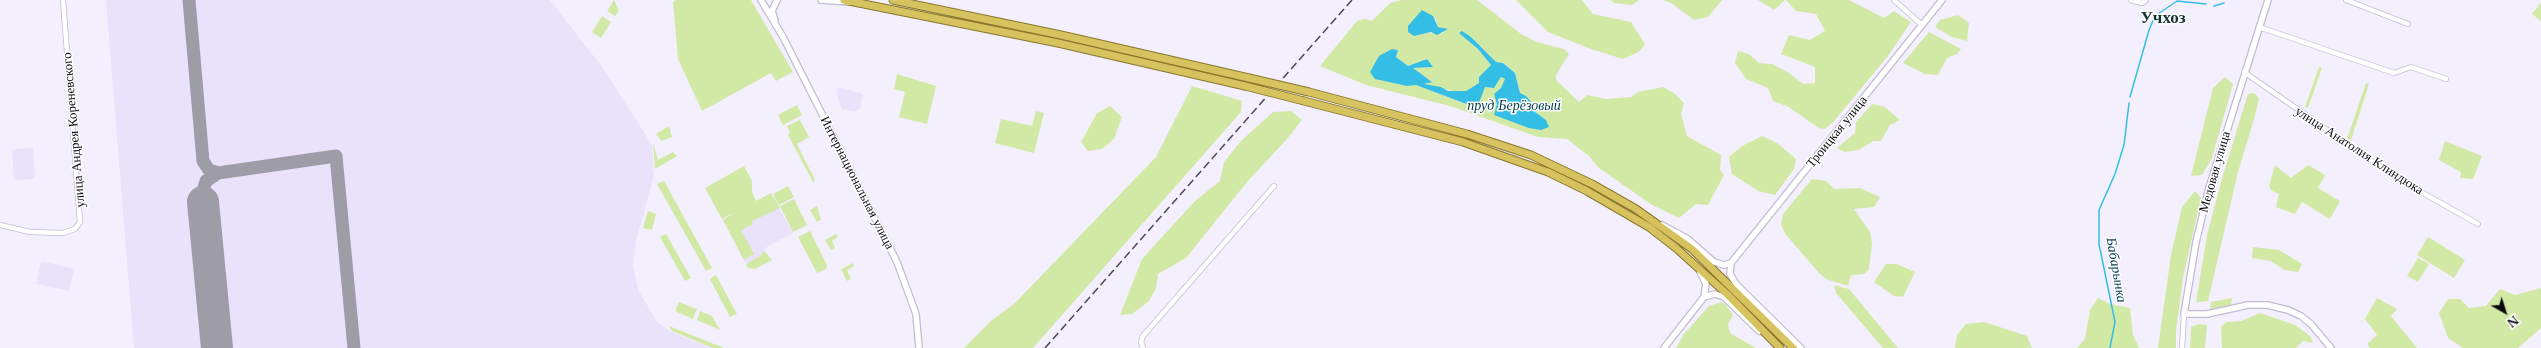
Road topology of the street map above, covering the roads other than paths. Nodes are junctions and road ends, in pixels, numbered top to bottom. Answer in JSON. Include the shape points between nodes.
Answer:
{"nodes":[{"id":1,"x":63,"y":0,"type":"edge"},
{"id":2,"x":761,"y":0,"type":"edge"},
{"id":3,"x":777,"y":0,"type":"edge"},
{"id":4,"x":821,"y":0,"type":"edge"},
{"id":5,"x":844,"y":0,"type":"edge"},
{"id":6,"x":893,"y":0,"type":"edge"},
{"id":7,"x":1894,"y":0,"type":"edge"},
{"id":8,"x":1942,"y":0,"type":"edge"},
{"id":9,"x":2132,"y":0,"type":"edge"},
{"id":10,"x":2146,"y":0,"type":"edge"},
{"id":11,"x":2268,"y":0,"type":"edge"},
{"id":12,"x":2346,"y":0,"type":"edge"},
{"id":13,"x":854,"y":2,"type":"junction"},
{"id":14,"x":776,"y":24,"type":"junction"},
{"id":15,"x":2408,"y":24,"type":"dead end"},
{"id":16,"x":1922,"y":26,"type":"junction"},
{"id":17,"x":2259,"y":27,"type":"junction"},
{"id":18,"x":2244,"y":72,"type":"junction"},
{"id":19,"x":2446,"y":79,"type":"dead end"},
{"id":20,"x":1274,"y":186,"type":"dead end"},
{"id":21,"x":1654,"y":221,"type":"junction"},
{"id":22,"x":2478,"y":224,"type":"dead end"},
{"id":23,"x":0,"y":225,"type":"edge"},
{"id":24,"x":1663,"y":237,"type":"junction"},
{"id":25,"x":1731,"y":263,"type":"junction"},
{"id":26,"x":1704,"y":297,"type":"junction"},
{"id":27,"x":2184,"y":314,"type":"junction"},
{"id":28,"x":1778,"y":346,"type":"edge"},
{"id":29,"x":919,"y":348,"type":"edge"},
{"id":30,"x":1143,"y":348,"type":"edge"},
{"id":31,"x":1664,"y":348,"type":"edge"},
{"id":32,"x":1794,"y":348,"type":"edge"},
{"id":33,"x":1801,"y":348,"type":"edge"},
{"id":34,"x":2182,"y":348,"type":"edge"},
{"id":35,"x":2331,"y":348,"type":"edge"}],
"edges":[{"from":1,"to":23,"type":"street","name":"улица Андрея Кореневского","via":[[80,222],[75,229],[63,233],[30,232]]},
{"from":2,"to":14,"type":"street","name":"Интернациональная улица"},
{"from":3,"to":14,"type":"street","via":[[772,11]]},
{"from":4,"to":13,"type":"street"},
{"from":5,"to":13,"type":"highway"},
{"from":6,"to":21,"type":"highway","bridge":true,"via":[[1249,78],[1453,130],[1531,155],[1592,184]]},
{"from":7,"to":16,"type":"street"},
{"from":8,"to":16,"type":"street","name":"Троицкая улица"},
{"from":9,"to":10,"type":"street","via":[[2142,3]]},
{"from":11,"to":17,"type":"street","name":"Медовая улица"},
{"from":12,"to":15,"type":"street"},
{"from":13,"to":24,"type":"highway","bridge":true,"via":[[1058,43],[1244,86],[1456,140],[1541,169],[1587,191]]},
{"from":14,"to":29,"type":"street","name":"Интернациональная улица","via":[[902,274],[916,314]]},
{"from":16,"to":25,"type":"street","name":"Троицкая улица"},
{"from":17,"to":18,"type":"street","name":"Медовая улица"},
{"from":17,"to":19,"type":"street","via":[[2394,73],[2411,67]]},
{"from":18,"to":22,"type":"street","name":"улица Анатолия Клиндюка","via":[[2398,179]]},
{"from":18,"to":27,"type":"street","name":"Медовая улица","via":[[2208,188]]},
{"from":20,"to":30,"type":"street","via":[[1143,336]]},
{"from":21,"to":25,"type":"street","via":[[1688,239],[1714,262],[1724,265]]},
{"from":21,"to":32,"type":"highway","via":[[1707,263]]},
{"from":24,"to":26,"type":"street","via":[[1704,278]]},
{"from":24,"to":28,"type":"highway","via":[[1727,294]]},
{"from":25,"to":33,"type":"street","via":[[1732,280]]},
{"from":26,"to":28,"type":"street","via":[[1715,294],[1724,297],[1757,330]]},
{"from":26,"to":31,"type":"street"},
{"from":27,"to":34,"type":"street","name":"Медовая улица"},
{"from":27,"to":35,"type":"street","via":[[2207,314],[2248,305],[2267,304],[2301,316]]}]}
